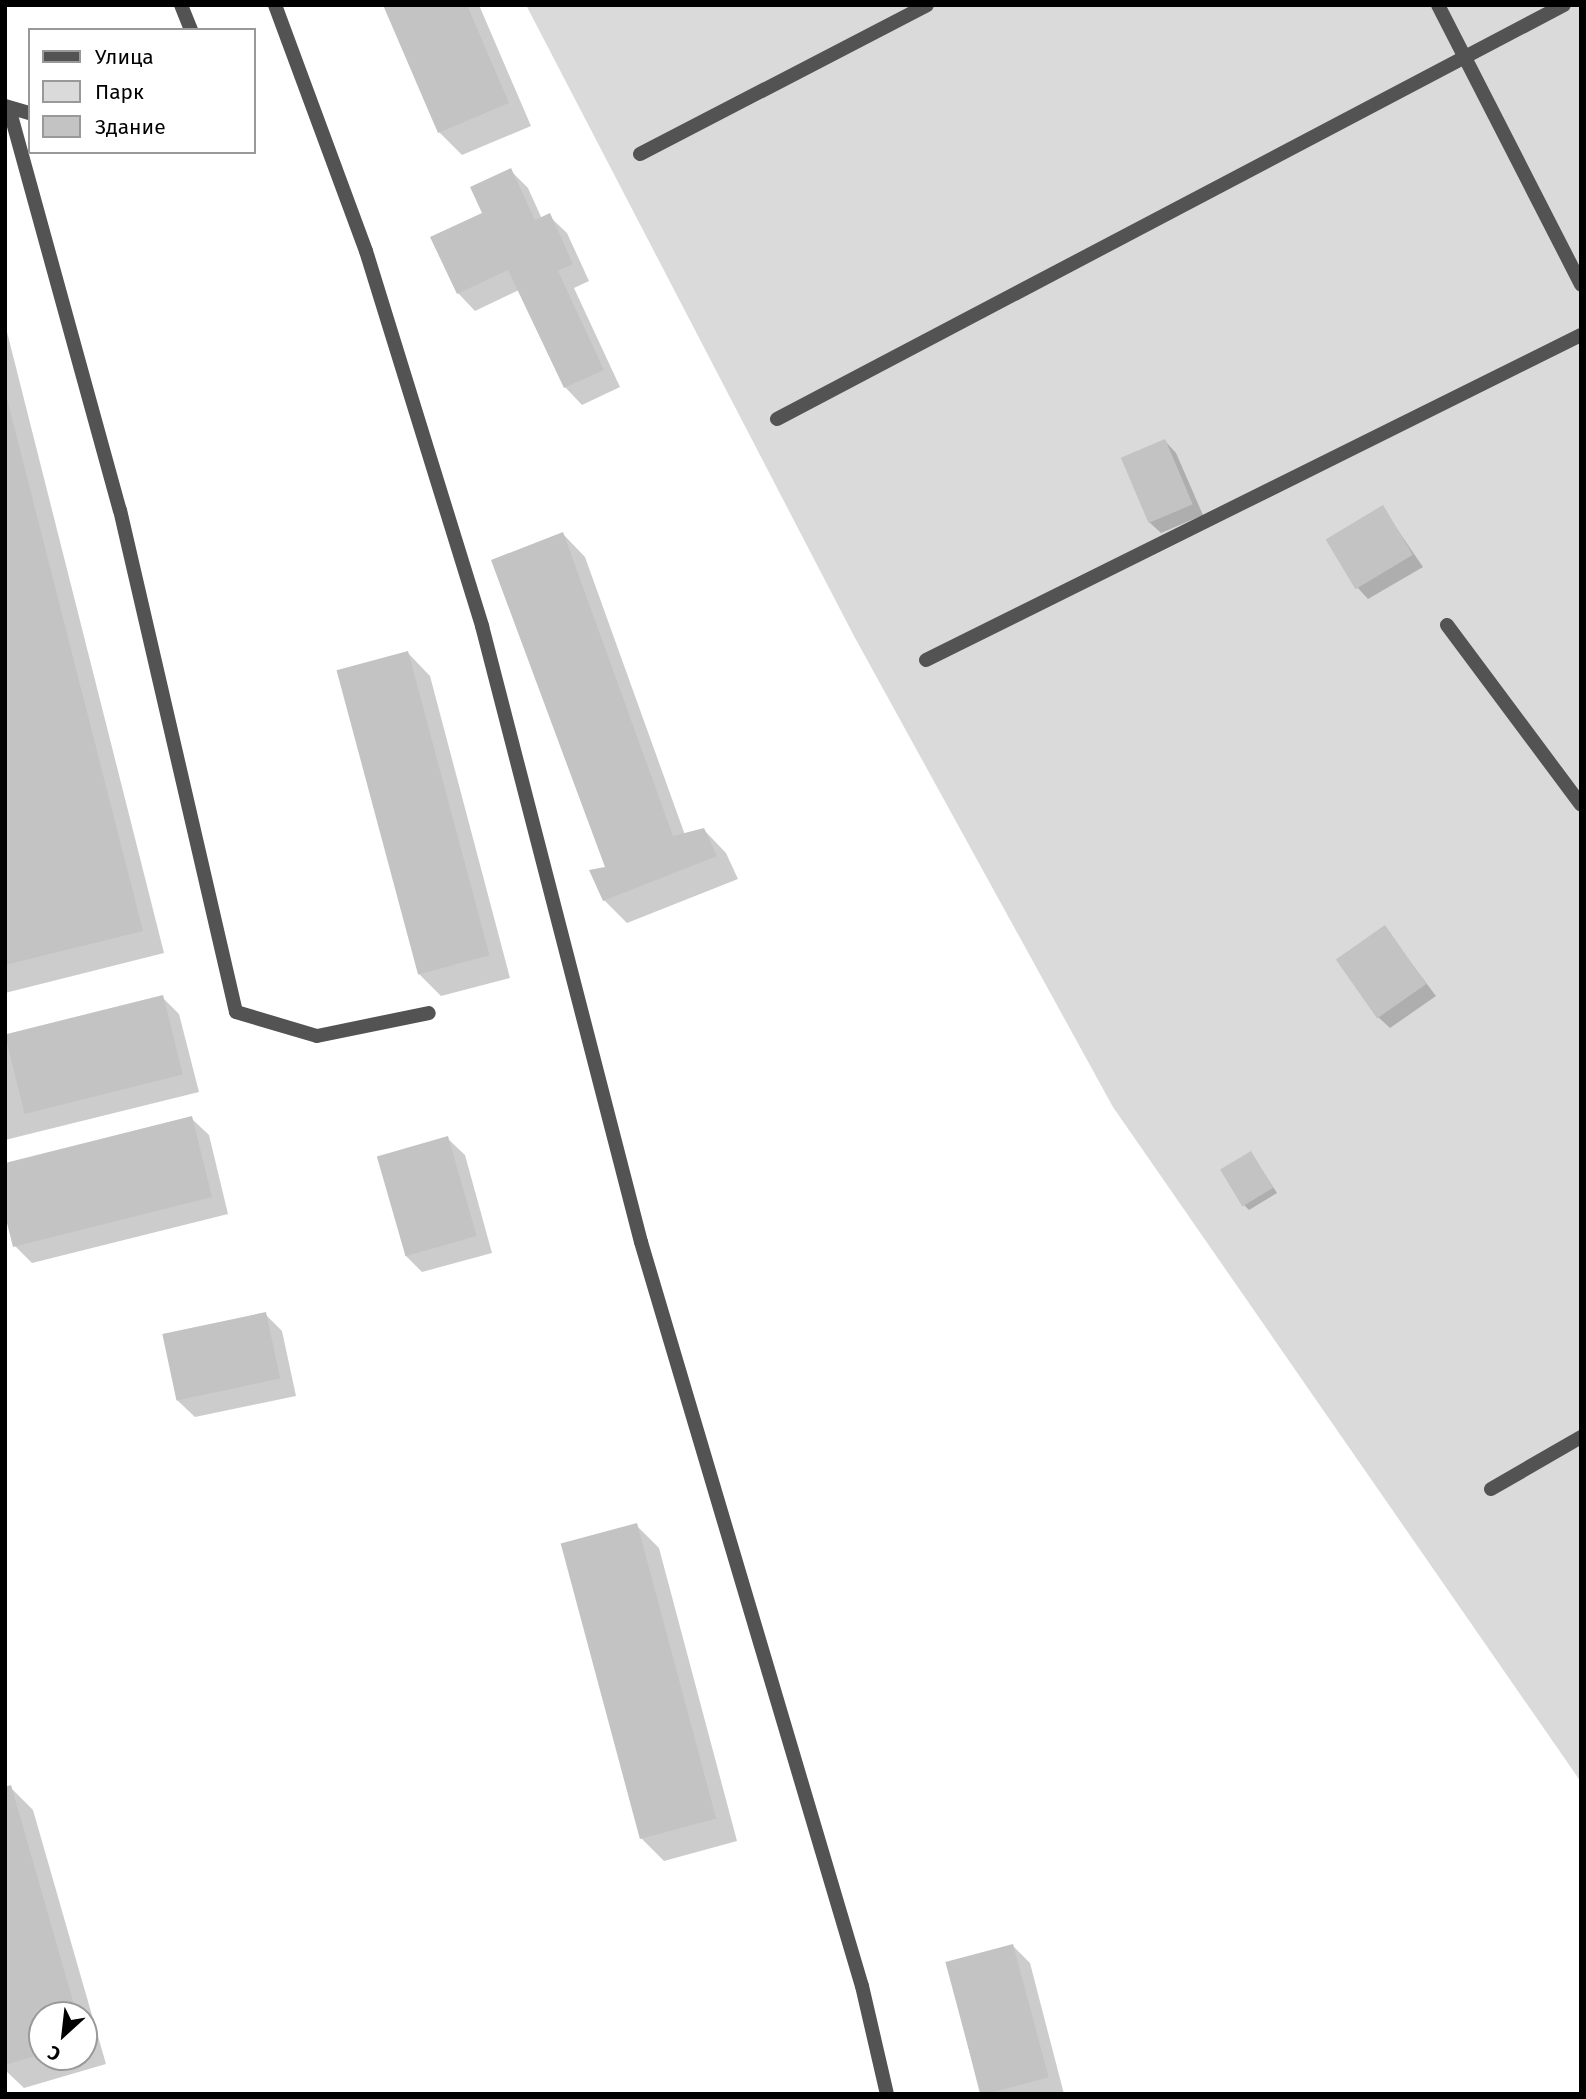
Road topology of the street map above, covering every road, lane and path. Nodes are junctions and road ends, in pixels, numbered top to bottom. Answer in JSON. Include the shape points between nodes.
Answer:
{"nodes":[{"id":1,"x":181,"y":5,"type":"edge"},
{"id":2,"x":275,"y":5,"type":"edge"},
{"id":3,"x":927,"y":5,"type":"edge"},
{"id":4,"x":1438,"y":5,"type":"edge"},
{"id":5,"x":1564,"y":5,"type":"edge"},
{"id":6,"x":190,"y":28,"type":"edge"},
{"id":7,"x":1464,"y":56,"type":"junction"},
{"id":8,"x":7,"y":107,"type":"edge"},
{"id":9,"x":28,"y":112,"type":"edge"},
{"id":10,"x":640,"y":154,"type":"dead end"},
{"id":11,"x":1581,"y":284,"type":"edge"},
{"id":12,"x":1581,"y":335,"type":"edge"},
{"id":13,"x":777,"y":419,"type":"dead end"},
{"id":14,"x":1447,"y":625,"type":"dead end"},
{"id":15,"x":926,"y":660,"type":"dead end"},
{"id":16,"x":1581,"y":805,"type":"edge"},
{"id":17,"x":429,"y":1013,"type":"dead end"},
{"id":18,"x":1581,"y":1437,"type":"edge"},
{"id":19,"x":1491,"y":1489,"type":"dead end"},
{"id":20,"x":887,"y":2094,"type":"edge"}],
"edges":[{"from":1,"to":6,"type":"street"},
{"from":2,"to":20,"type":"street","via":[[366,251],[482,626],[641,1242],[862,1986]]},
{"from":3,"to":10,"type":"street"},
{"from":4,"to":7,"type":"street"},
{"from":5,"to":7,"type":"street"},
{"from":7,"to":11,"type":"street"},
{"from":7,"to":13,"type":"street"},
{"from":8,"to":9,"type":"street"},
{"from":8,"to":17,"type":"street","via":[[120,510],[236,1012],[317,1036]]},
{"from":12,"to":15,"type":"street"},
{"from":14,"to":16,"type":"street"},
{"from":18,"to":19,"type":"street"}]}
